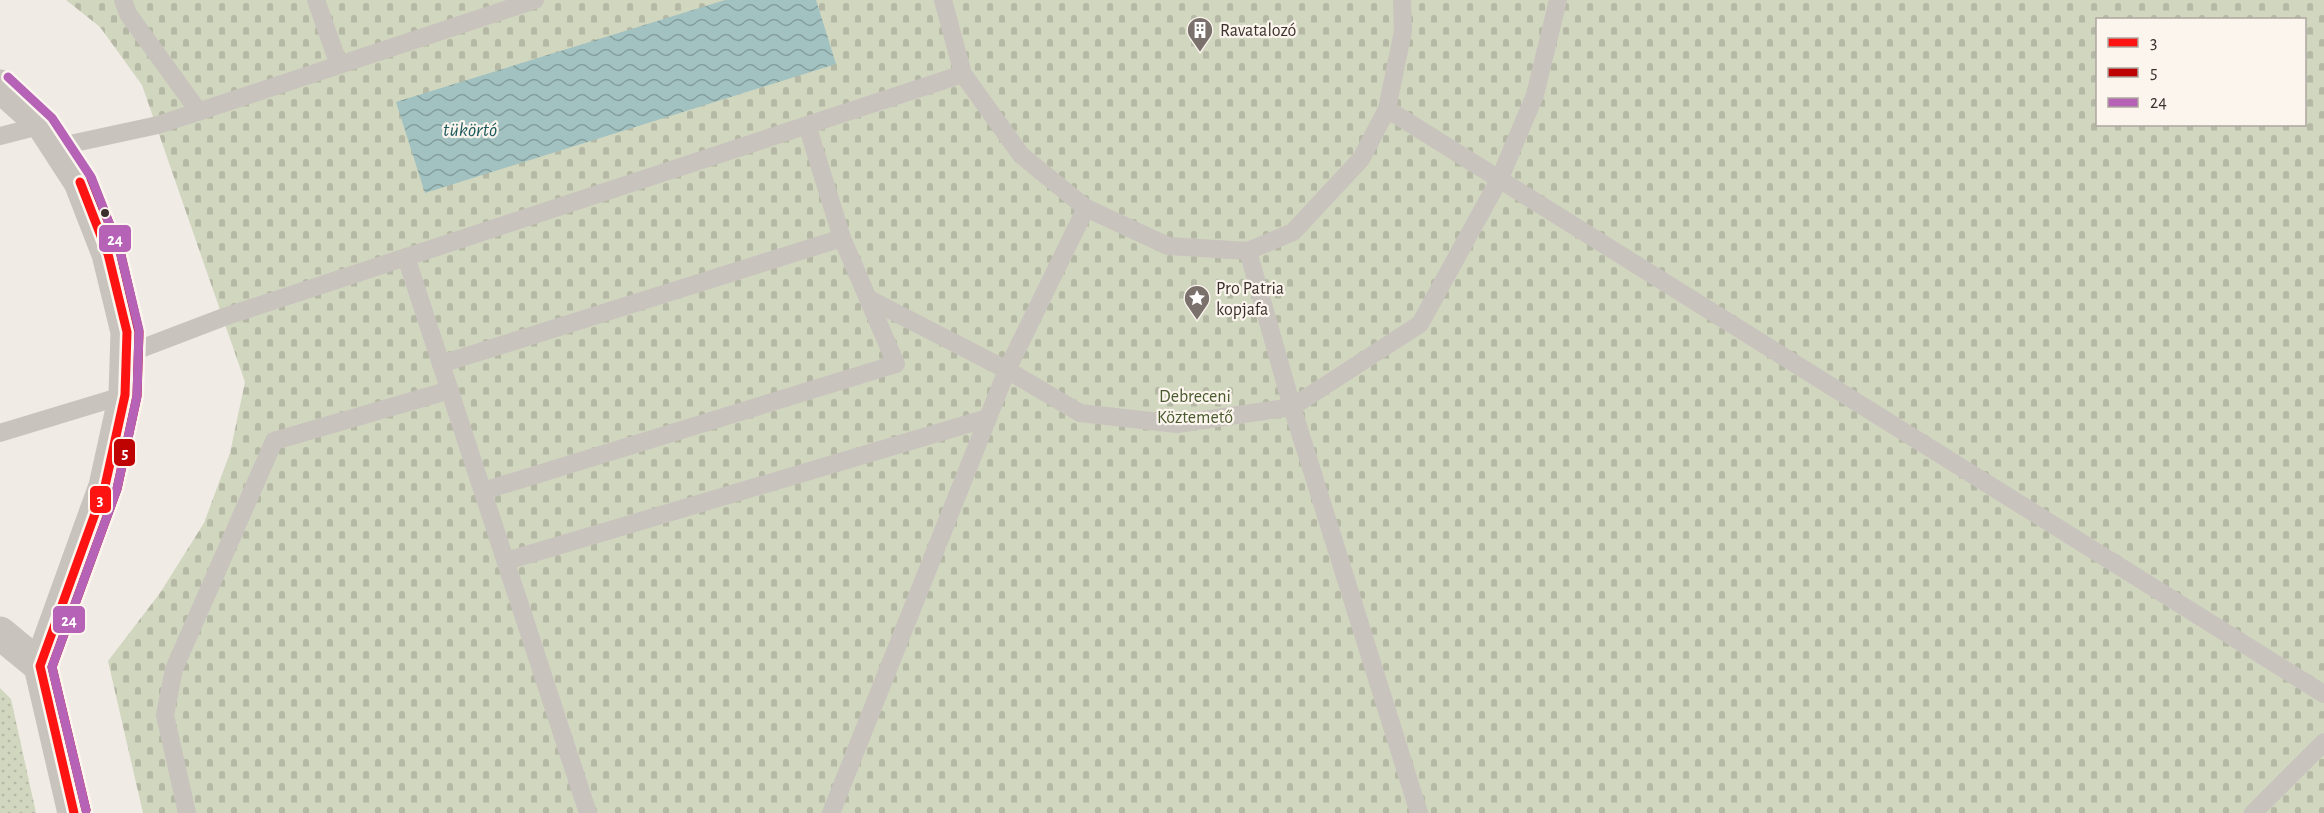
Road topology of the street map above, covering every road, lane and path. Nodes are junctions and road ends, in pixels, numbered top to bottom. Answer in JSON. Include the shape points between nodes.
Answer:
{"nodes":[{"id":1,"x":123,"y":0,"type":"edge"},
{"id":2,"x":316,"y":0,"type":"edge"},
{"id":3,"x":535,"y":0,"type":"edge"},
{"id":4,"x":943,"y":0,"type":"edge"},
{"id":5,"x":1402,"y":0,"type":"edge"},
{"id":6,"x":1558,"y":0,"type":"edge"},
{"id":7,"x":339,"y":65,"type":"junction"},
{"id":8,"x":963,"y":74,"type":"junction"},
{"id":9,"x":0,"y":86,"type":"edge"},
{"id":10,"x":1387,"y":109,"type":"junction"},
{"id":11,"x":199,"y":112,"type":"junction"},
{"id":12,"x":807,"y":125,"type":"junction"},
{"id":13,"x":0,"y":136,"type":"edge"},
{"id":14,"x":50,"y":136,"type":"junction"},
{"id":15,"x":1500,"y":178,"type":"junction"},
{"id":16,"x":1086,"y":207,"type":"junction"},
{"id":17,"x":842,"y":238,"type":"junction"},
{"id":18,"x":1248,"y":252,"type":"junction"},
{"id":19,"x":406,"y":257,"type":"junction"},
{"id":20,"x":869,"y":299,"type":"junction"},
{"id":21,"x":127,"y":354,"type":"junction"},
{"id":22,"x":441,"y":364,"type":"junction"},
{"id":23,"x":1007,"y":370,"type":"junction"},
{"id":24,"x":450,"y":390,"type":"junction"},
{"id":25,"x":125,"y":395,"type":"junction"},
{"id":26,"x":1293,"y":407,"type":"junction"},
{"id":27,"x":988,"y":418,"type":"junction"},
{"id":28,"x":0,"y":433,"type":"edge"},
{"id":29,"x":483,"y":491,"type":"junction"},
{"id":30,"x":507,"y":561,"type":"junction"},
{"id":31,"x":0,"y":633,"type":"edge"},
{"id":32,"x":40,"y":666,"type":"junction"},
{"id":33,"x":2324,"y":694,"type":"edge"},
{"id":34,"x":2324,"y":742,"type":"edge"},
{"id":35,"x":74,"y":813,"type":"edge"},
{"id":36,"x":187,"y":813,"type":"edge"},
{"id":37,"x":588,"y":813,"type":"edge"},
{"id":38,"x":831,"y":813,"type":"edge"},
{"id":39,"x":1419,"y":813,"type":"edge"},
{"id":40,"x":2253,"y":813,"type":"edge"}],
"edges":[{"from":1,"to":11,"type":"lane","via":[[128,14]]},
{"from":2,"to":7,"type":"lane"},
{"from":3,"to":7,"type":"lane"},
{"from":4,"to":8,"type":"lane"},
{"from":5,"to":10,"type":"lane","via":[[1403,31]]},
{"from":6,"to":15,"type":"lane","via":[[1535,95]]},
{"from":7,"to":11,"type":"lane"},
{"from":8,"to":12,"type":"lane"},
{"from":8,"to":16,"type":"lane","via":[[1021,155]]},
{"from":9,"to":14,"type":"street"},
{"from":10,"to":15,"type":"lane"},
{"from":10,"to":18,"type":"lane","via":[[1361,159],[1293,232]]},
{"from":11,"to":14,"type":"lane","via":[[158,125]]},
{"from":12,"to":17,"type":"lane"},
{"from":12,"to":19,"type":"lane"},
{"from":13,"to":14,"type":"lane"},
{"from":14,"to":21,"type":"street","via":[[80,182],[108,254],[128,332]]},
{"from":15,"to":26,"type":"lane","via":[[1420,324]]},
{"from":15,"to":33,"type":"lane"},
{"from":16,"to":18,"type":"lane","via":[[1168,246]]},
{"from":16,"to":23,"type":"lane"},
{"from":17,"to":20,"type":"lane"},
{"from":17,"to":22,"type":"lane"},
{"from":18,"to":26,"type":"lane"},
{"from":19,"to":21,"type":"lane","via":[[224,317]]},
{"from":19,"to":22,"type":"lane"},
{"from":20,"to":23,"type":"lane"},
{"from":20,"to":29,"type":"lane","via":[[896,364]]},
{"from":21,"to":25,"type":"street"},
{"from":22,"to":24,"type":"lane"},
{"from":23,"to":26,"type":"lane","via":[[1080,413],[1177,424]]},
{"from":23,"to":27,"type":"lane"},
{"from":24,"to":29,"type":"lane"},
{"from":24,"to":36,"type":"lane","via":[[274,441],[174,669],[165,715]]},
{"from":25,"to":28,"type":"lane"},
{"from":25,"to":32,"type":"street","via":[[105,486]]},
{"from":26,"to":39,"type":"lane"},
{"from":27,"to":30,"type":"lane"},
{"from":27,"to":38,"type":"lane"},
{"from":29,"to":30,"type":"lane"},
{"from":30,"to":37,"type":"lane"},
{"from":31,"to":32,"type":"street"},
{"from":32,"to":35,"type":"street"},
{"from":34,"to":40,"type":"lane"}]}
